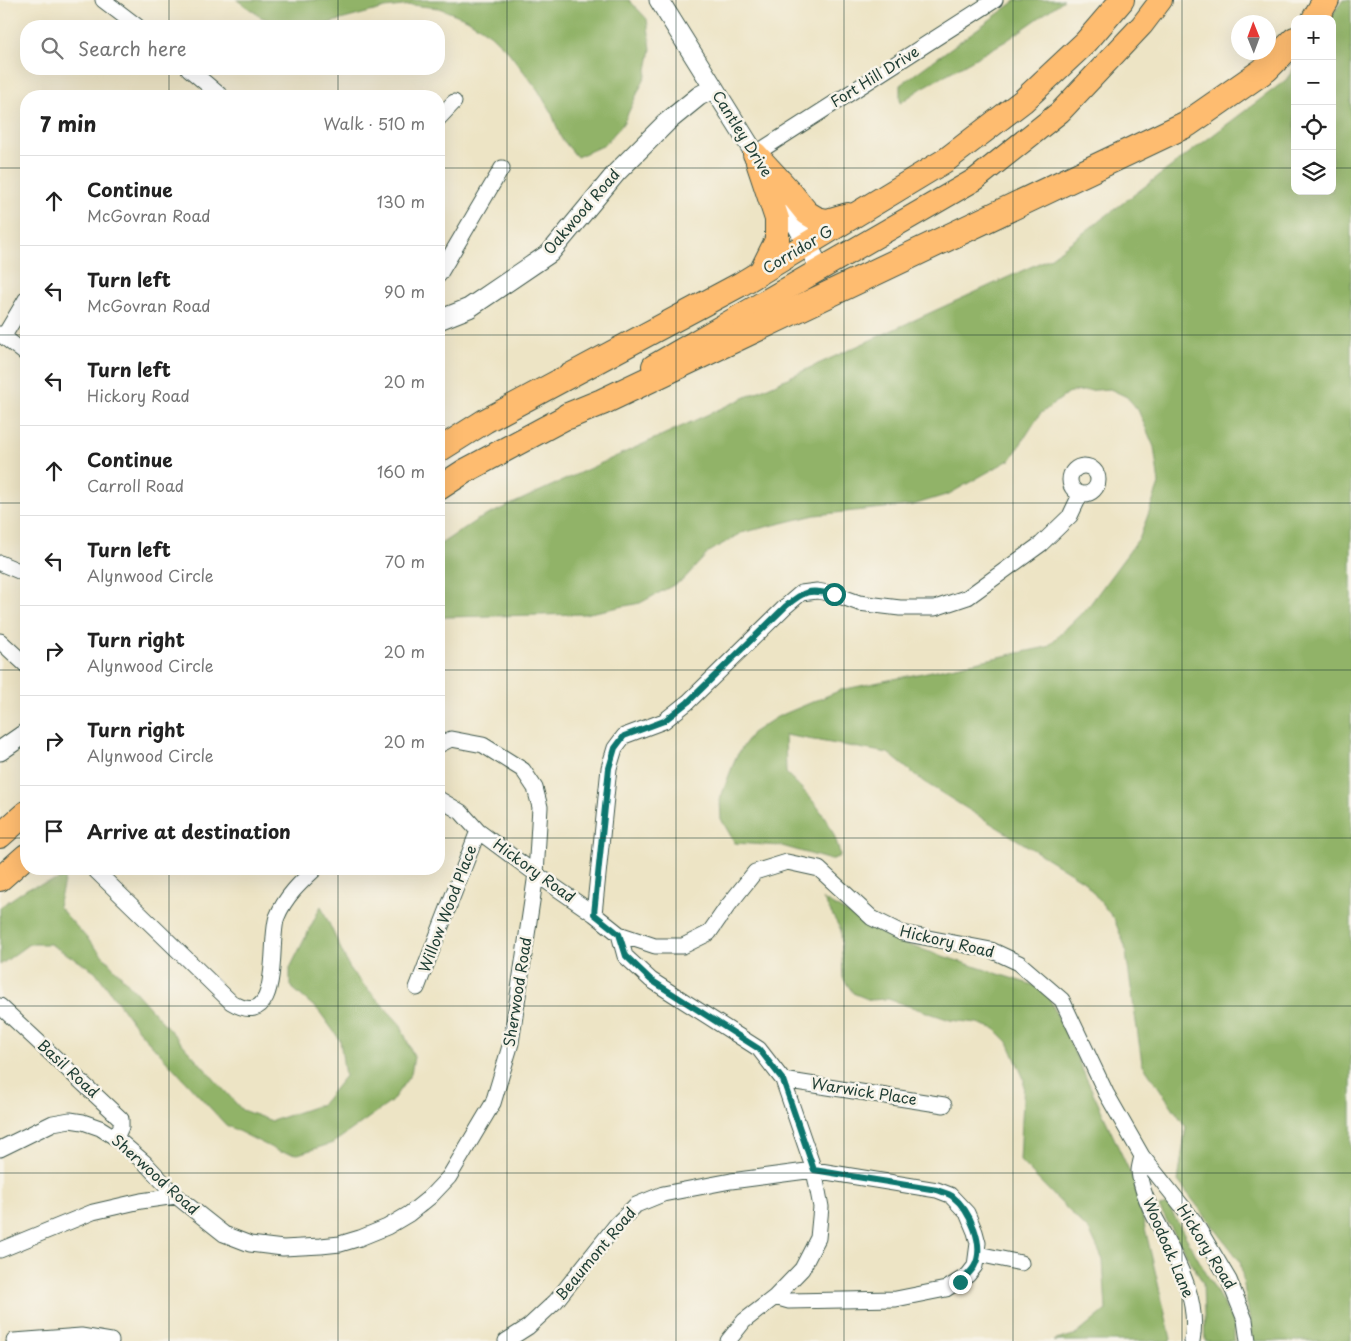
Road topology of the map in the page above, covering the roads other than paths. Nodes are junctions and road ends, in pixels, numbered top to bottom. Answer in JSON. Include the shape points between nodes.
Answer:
{"nodes":[{"id":1,"x":103,"y":0,"type":"edge"},
{"id":2,"x":658,"y":0,"type":"edge"},
{"id":3,"x":995,"y":0,"type":"edge"},
{"id":4,"x":1122,"y":0,"type":"edge"},
{"id":5,"x":1161,"y":0,"type":"edge"},
{"id":6,"x":1326,"y":0,"type":"edge"},
{"id":7,"x":1317,"y":15,"type":"edge"},
{"id":8,"x":129,"y":20,"type":"edge"},
{"id":9,"x":1291,"y":44,"type":"edge"},
{"id":10,"x":195,"y":75,"type":"edge"},
{"id":11,"x":714,"y":88,"type":"junction"},
{"id":12,"x":214,"y":90,"type":"edge"},
{"id":13,"x":454,"y":102,"type":"dead end"},
{"id":14,"x":445,"y":112,"type":"edge"},
{"id":15,"x":755,"y":154,"type":"junction"},
{"id":16,"x":502,"y":168,"type":"dead end"},
{"id":17,"x":874,"y":203,"type":"junction"},
{"id":18,"x":807,"y":244,"type":"junction"},
{"id":19,"x":445,"y":265,"type":"edge"},
{"id":20,"x":821,"y":270,"type":"junction"},
{"id":21,"x":761,"y":272,"type":"junction"},
{"id":22,"x":20,"y":308,"type":"edge"},
{"id":23,"x":445,"y":318,"type":"edge"},
{"id":24,"x":2,"y":335,"type":"edge"},
{"id":25,"x":20,"y":349,"type":"edge"},
{"id":26,"x":568,"y":416,"type":"junction"},
{"id":27,"x":445,"y":446,"type":"edge"},
{"id":28,"x":445,"y":484,"type":"edge"},
{"id":29,"x":1080,"y":495,"type":"dead end"},
{"id":30,"x":0,"y":564,"type":"edge"},
{"id":31,"x":20,"y":572,"type":"edge"},
{"id":32,"x":0,"y":641,"type":"edge"},
{"id":33,"x":20,"y":659,"type":"edge"},
{"id":34,"x":20,"y":737,"type":"edge"},
{"id":35,"x":445,"y":742,"type":"edge"},
{"id":36,"x":0,"y":751,"type":"edge"},
{"id":37,"x":445,"y":803,"type":"edge"},
{"id":38,"x":20,"y":818,"type":"edge"},
{"id":39,"x":478,"y":831,"type":"junction"},
{"id":40,"x":20,"y":835,"type":"edge"},
{"id":41,"x":0,"y":836,"type":"edge"},
{"id":42,"x":0,"y":852,"type":"edge"},
{"id":43,"x":20,"y":861,"type":"edge"},
{"id":44,"x":536,"y":874,"type":"junction"},
{"id":45,"x":100,"y":875,"type":"edge"},
{"id":46,"x":309,"y":875,"type":"edge"},
{"id":47,"x":0,"y":879,"type":"edge"},
{"id":48,"x":594,"y":914,"type":"junction"},
{"id":49,"x":619,"y":934,"type":"junction"},
{"id":50,"x":417,"y":988,"type":"dead end"},
{"id":51,"x":0,"y":1006,"type":"edge"},
{"id":52,"x":783,"y":1080,"type":"junction"},
{"id":53,"x":944,"y":1105,"type":"dead end"},
{"id":54,"x":116,"y":1138,"type":"junction"},
{"id":55,"x":0,"y":1149,"type":"edge"},
{"id":56,"x":1142,"y":1156,"type":"junction"},
{"id":57,"x":814,"y":1170,"type":"junction"},
{"id":58,"x":176,"y":1196,"type":"junction"},
{"id":59,"x":0,"y":1250,"type":"edge"},
{"id":60,"x":978,"y":1254,"type":"junction"},
{"id":61,"x":1021,"y":1263,"type":"dead end"},
{"id":62,"x":775,"y":1297,"type":"junction"},
{"id":63,"x":14,"y":1341,"type":"edge"},
{"id":64,"x":111,"y":1341,"type":"edge"},
{"id":65,"x":506,"y":1341,"type":"edge"},
{"id":66,"x":728,"y":1341,"type":"edge"},
{"id":67,"x":1192,"y":1341,"type":"edge"},
{"id":68,"x":1248,"y":1341,"type":"edge"}],
"edges":[{"from":1,"to":8,"type":"street"},
{"from":2,"to":11,"type":"street","name":"Cantley Drive"},
{"from":3,"to":15,"type":"street","name":"Fort Hill Drive"},
{"from":4,"to":17,"type":"highway","name":"Corridor G","via":[[1086,42],[1023,101],[946,160]]},
{"from":5,"to":20,"type":"main road","via":[[1142,26],[1060,112],[976,179]]},
{"from":6,"to":7,"type":"highway"},
{"from":9,"to":26,"type":"highway","via":[[1266,69],[1187,124]]},
{"from":10,"to":12,"type":"street"},
{"from":11,"to":15,"type":"street","name":"Cantley Drive"},
{"from":11,"to":23,"type":"street","name":"Oakwood Road","via":[[667,122],[616,172],[550,253],[469,308]]},
{"from":13,"to":14,"type":"street"},
{"from":15,"to":17,"type":"highway","via":[[807,213],[817,219],[840,218]]},
{"from":15,"to":18,"type":"street","name":"Cantley Drive"},
{"from":15,"to":21,"type":"highway","via":[[777,219],[777,240]]},
{"from":16,"to":19,"type":"street"},
{"from":17,"to":18,"type":"highway","name":"Corridor G"},
{"from":18,"to":20,"type":"street","name":"Cantley Drive"},
{"from":18,"to":21,"type":"highway","name":"Corridor G"},
{"from":20,"to":26,"type":"main road"},
{"from":21,"to":27,"type":"highway","name":"Corridor G","via":[[485,421]]},
{"from":22,"to":24,"type":"street"},
{"from":24,"to":25,"type":"street"},
{"from":26,"to":28,"type":"highway"},
{"from":29,"to":48,"type":"street","via":[[1070,516],[1040,544],[968,597],[935,608],[900,608],[859,603],[817,591],[801,593],[688,702],[664,721],[624,736],[615,748],[609,768]]},
{"from":30,"to":31,"type":"street"},
{"from":32,"to":33,"type":"street"},
{"from":34,"to":36,"type":"street"},
{"from":35,"to":44,"type":"street","name":"Sherwood Road","via":[[451,739],[483,745],[523,770],[535,788],[540,807]]},
{"from":37,"to":39,"type":"street","name":"Hickory Road","via":[[461,812]]},
{"from":38,"to":41,"type":"highway"},
{"from":39,"to":44,"type":"street","name":"Hickory Road"},
{"from":39,"to":50,"type":"street","name":"Willow Wood Place"},
{"from":40,"to":42,"type":"highway"},
{"from":43,"to":47,"type":"highway"},
{"from":44,"to":48,"type":"street","name":"Hickory Road"},
{"from":44,"to":58,"type":"street","name":"Sherwood Road","via":[[511,1043],[493,1103],[449,1177],[430,1197],[387,1227],[360,1238],[331,1245],[282,1248],[250,1244],[224,1234]]},
{"from":45,"to":46,"type":"street","via":[[231,1002],[241,1008],[253,1008],[264,1002],[269,990],[277,918],[290,894]]},
{"from":48,"to":49,"type":"street","name":"Hickory Road"},
{"from":49,"to":52,"type":"street","via":[[626,956],[651,980],[759,1049]]},
{"from":49,"to":56,"type":"street","name":"Hickory Road","via":[[655,946],[683,946],[708,933],[755,872],[787,862],[819,869],[872,918],[902,933],[991,950],[1018,962],[1040,980],[1062,1000],[1106,1093]]},
{"from":51,"to":54,"type":"street","name":"Basil Road","via":[[121,1119]]},
{"from":52,"to":53,"type":"street","name":"Warwick Place"},
{"from":52,"to":57,"type":"street"},
{"from":54,"to":55,"type":"street","name":"Sherwood Road","via":[[100,1128],[70,1120],[53,1123]]},
{"from":54,"to":58,"type":"street","name":"Sherwood Road"},
{"from":56,"to":67,"type":"street","name":"Woodoak Lane","via":[[1139,1171],[1147,1202],[1175,1256],[1190,1294],[1195,1329]]},
{"from":56,"to":68,"type":"street","name":"Hickory Road","via":[[1194,1221],[1230,1280],[1245,1320]]},
{"from":57,"to":60,"type":"street","name":"Beaumont Road","via":[[937,1190],[950,1195],[967,1213],[978,1243]]},
{"from":57,"to":62,"type":"street","via":[[821,1208],[818,1238],[802,1269]]},
{"from":57,"to":65,"type":"street","name":"Beaumont Road","via":[[712,1184],[663,1194],[636,1205],[556,1301],[528,1327]]},
{"from":58,"to":59,"type":"street","via":[[141,1200],[93,1212]]},
{"from":60,"to":61,"type":"street"},
{"from":60,"to":62,"type":"street","via":[[975,1266],[964,1278],[946,1289],[921,1296],[896,1300],[789,1301]]},
{"from":62,"to":66,"type":"street","via":[[744,1321]]},
{"from":63,"to":64,"type":"street","via":[[81,1336]]}]}
